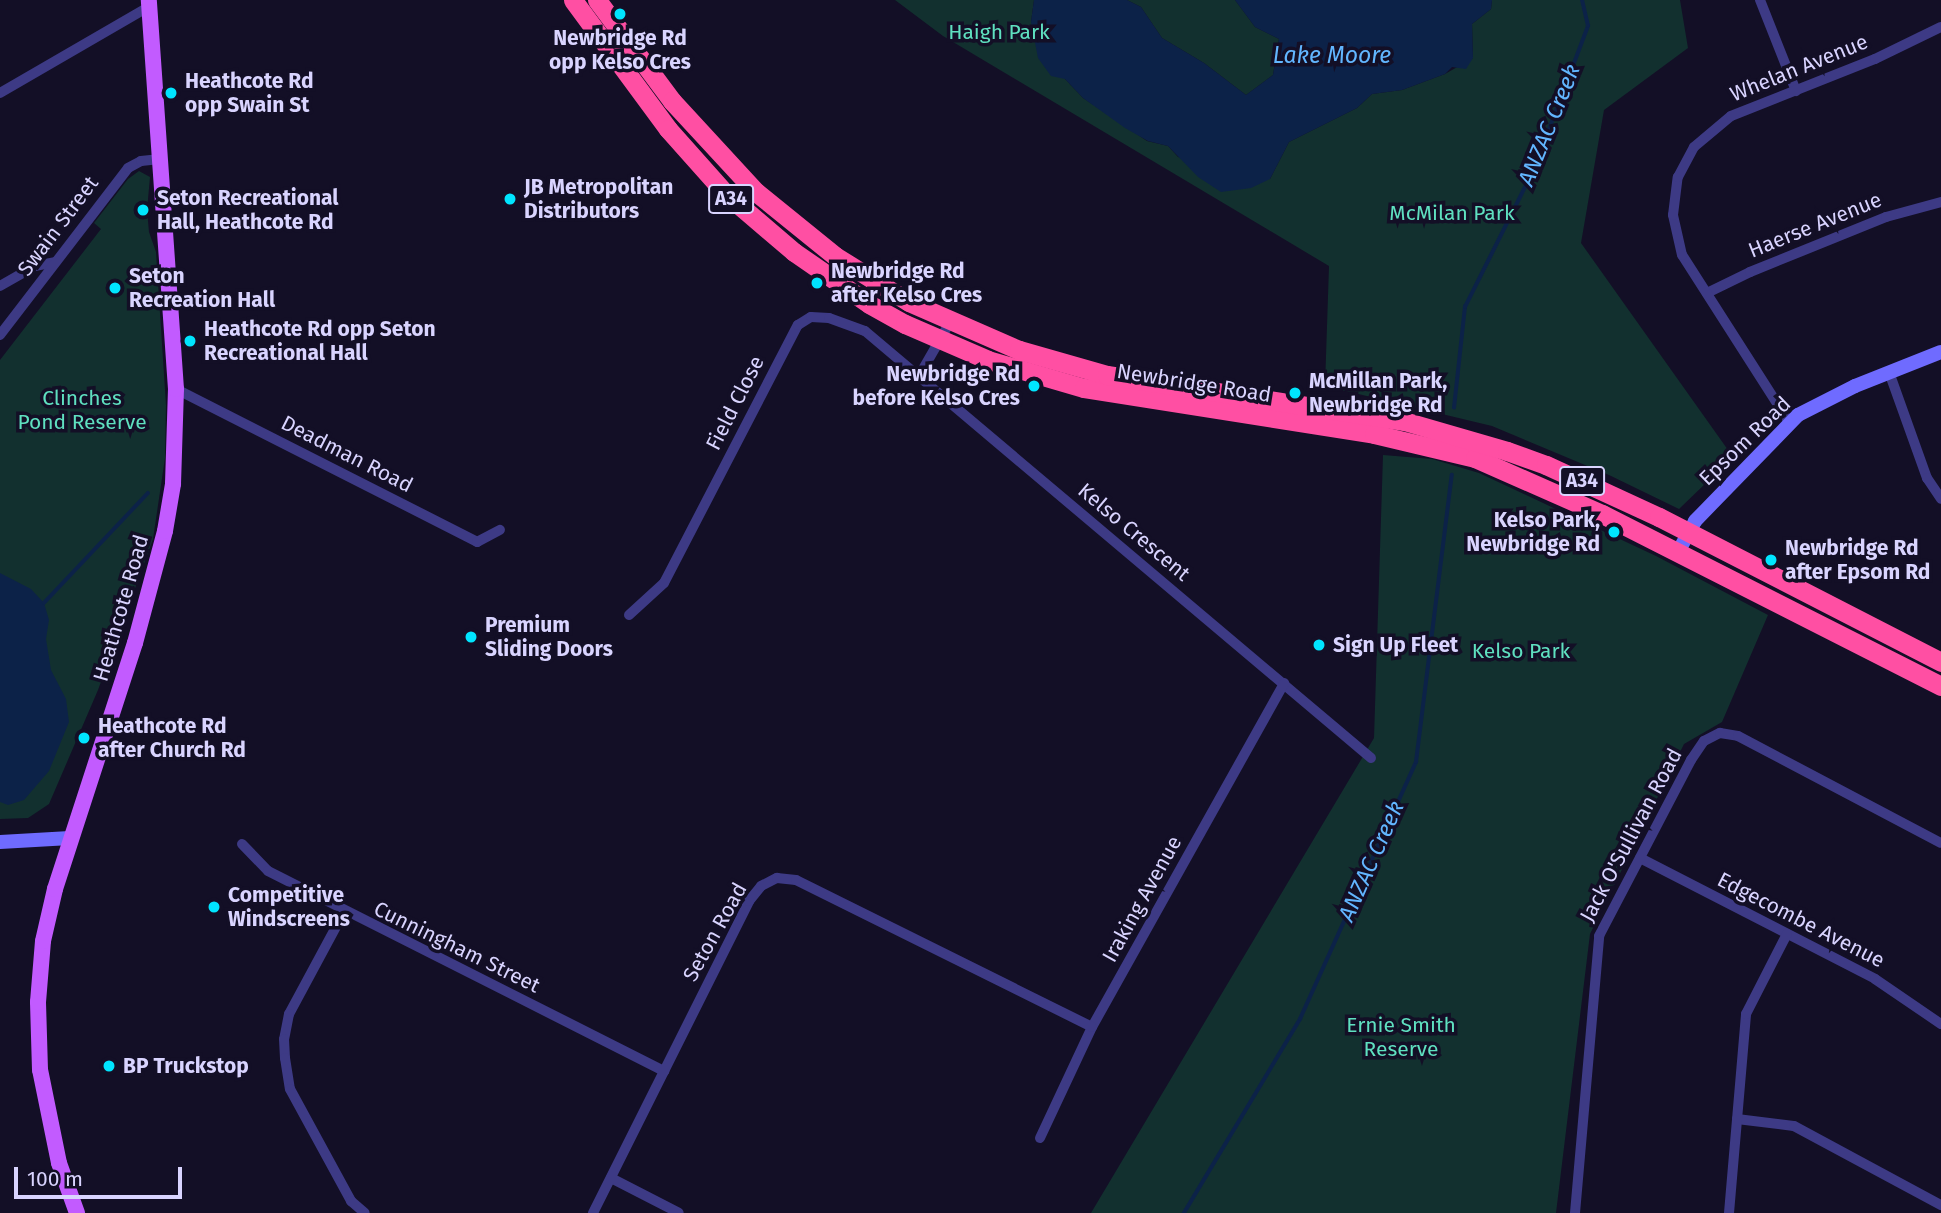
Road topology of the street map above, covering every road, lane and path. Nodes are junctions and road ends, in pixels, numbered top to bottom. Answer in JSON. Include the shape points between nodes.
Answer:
{"nodes":[{"id":1,"x":573,"y":0,"type":"edge"},
{"id":2,"x":597,"y":0,"type":"edge"},
{"id":3,"x":1760,"y":0,"type":"edge"},
{"id":4,"x":149,"y":3,"type":"edge"},
{"id":5,"x":1941,"y":27,"type":"edge"},
{"id":6,"x":1796,"y":91,"type":"junction"},
{"id":7,"x":0,"y":93,"type":"edge"},
{"id":8,"x":160,"y":159,"type":"junction"},
{"id":9,"x":1941,"y":202,"type":"edge"},
{"id":10,"x":55,"y":262,"type":"junction"},
{"id":11,"x":0,"y":286,"type":"edge"},
{"id":12,"x":1707,"y":293,"type":"junction"},
{"id":13,"x":950,"y":322,"type":"junction"},
{"id":14,"x":0,"y":335,"type":"edge"},
{"id":15,"x":940,"y":341,"type":"junction"},
{"id":16,"x":1941,"y":352,"type":"edge"},
{"id":17,"x":1889,"y":372,"type":"junction"},
{"id":18,"x":919,"y":376,"type":"junction"},
{"id":19,"x":176,"y":389,"type":"junction"},
{"id":20,"x":1789,"y":422,"type":"junction"},
{"id":21,"x":1428,"y":436,"type":"junction"},
{"id":22,"x":1474,"y":449,"type":"junction"},
{"id":23,"x":1941,"y":499,"type":"edge"},
{"id":24,"x":500,"y":530,"type":"dead end"},
{"id":25,"x":1688,"y":532,"type":"junction"},
{"id":26,"x":1678,"y":552,"type":"junction"},
{"id":27,"x":629,"y":615,"type":"dead end"},
{"id":28,"x":1941,"y":662,"type":"edge"},
{"id":29,"x":1284,"y":683,"type":"junction"},
{"id":30,"x":1941,"y":686,"type":"edge"},
{"id":31,"x":1371,"y":758,"type":"dead end"},
{"id":32,"x":70,"y":838,"type":"junction"},
{"id":33,"x":0,"y":842,"type":"edge"},
{"id":34,"x":1941,"y":843,"type":"edge"},
{"id":35,"x":242,"y":844,"type":"dead end"},
{"id":36,"x":1640,"y":858,"type":"junction"},
{"id":37,"x":344,"y":912,"type":"junction"},
{"id":38,"x":1787,"y":934,"type":"junction"},
{"id":39,"x":1941,"y":1024,"type":"edge"},
{"id":40,"x":1092,"y":1027,"type":"junction"},
{"id":41,"x":664,"y":1071,"type":"junction"},
{"id":42,"x":1737,"y":1119,"type":"junction"},
{"id":43,"x":1040,"y":1138,"type":"dead end"},
{"id":44,"x":611,"y":1178,"type":"junction"},
{"id":45,"x":1941,"y":1205,"type":"edge"},
{"id":46,"x":77,"y":1213,"type":"edge"},
{"id":47,"x":365,"y":1213,"type":"edge"},
{"id":48,"x":593,"y":1213,"type":"edge"},
{"id":49,"x":679,"y":1213,"type":"edge"},
{"id":50,"x":1575,"y":1213,"type":"edge"},
{"id":51,"x":1729,"y":1213,"type":"edge"}],
"edges":[{"from":1,"to":15,"type":"highway","name":"Newbridge Road","number":"A34","via":[[668,129],[725,193],[828,277]]},
{"from":2,"to":13,"type":"highway","name":"Newbridge Road","number":"A34","via":[[672,101],[772,207],[863,275]]},
{"from":3,"to":6,"type":"street"},
{"from":4,"to":7,"type":"street"},
{"from":4,"to":8,"type":"main road","name":"Heathcote Road"},
{"from":5,"to":6,"type":"street","name":"Whelan Avenue"},
{"from":6,"to":12,"type":"street","name":"Whelan Avenue","via":[[1731,116],[1706,135],[1685,160],[1673,195],[1674,226],[1682,255]]},
{"from":8,"to":10,"type":"street","name":"Swain Street","via":[[128,168]]},
{"from":8,"to":19,"type":"main road","name":"Heathcote Road"},
{"from":9,"to":12,"type":"street","name":"Haerse Avenue","via":[[1886,217]]},
{"from":10,"to":11,"type":"street","via":[[35,266]]},
{"from":10,"to":14,"type":"street","name":"Swain Street"},
{"from":12,"to":20,"type":"street","name":"Whelan Avenue"},
{"from":13,"to":15,"type":"street"},
{"from":13,"to":21,"type":"highway","name":"Newbridge Road","number":"A34","via":[[1019,350],[1107,375]]},
{"from":15,"to":18,"type":"street"},
{"from":15,"to":21,"type":"highway","name":"Newbridge Road","number":"A34","via":[[1084,388]]},
{"from":16,"to":17,"type":"street","name":"Epsom Road"},
{"from":17,"to":20,"type":"street","name":"Epsom Road","via":[[1825,400]]},
{"from":17,"to":23,"type":"street","via":[[1927,478]]},
{"from":18,"to":27,"type":"street","name":"Field Close","via":[[865,331],[829,318],[811,317],[798,325],[664,583]]},
{"from":18,"to":29,"type":"street","name":"Kelso Crescent"},
{"from":19,"to":24,"type":"street","name":"Deadman Road","via":[[477,542]]},
{"from":19,"to":32,"type":"main road","name":"Heathcote Road","via":[[173,484],[164,531],[135,643]]},
{"from":20,"to":25,"type":"street","name":"Epsom Road"},
{"from":21,"to":22,"type":"highway","name":"Newbridge Road","number":"A34"},
{"from":22,"to":25,"type":"highway","name":"Newbridge Road","number":"A34","via":[[1546,466]]},
{"from":22,"to":26,"type":"highway","name":"Newbridge Road","number":"A34"},
{"from":25,"to":26,"type":"street","name":"Epsom Road"},
{"from":25,"to":28,"type":"highway","name":"Newbridge Road","number":"A34"},
{"from":26,"to":30,"type":"highway","name":"Newbridge Road","number":"A34"},
{"from":29,"to":31,"type":"street","name":"Kelso Crescent"},
{"from":29,"to":40,"type":"street","name":"Iraking Avenue"},
{"from":32,"to":33,"type":"street"},
{"from":32,"to":46,"type":"main road","name":"Heathcote Road","via":[[43,941],[40,1070],[60,1163]]},
{"from":34,"to":36,"type":"street","name":"Jack O'Sullivan Road","via":[[1738,736],[1720,733],[1696,750]]},
{"from":35,"to":37,"type":"street","name":"Cunningham Street","via":[[260,866]]},
{"from":36,"to":38,"type":"street","name":"Edgecombe Avenue"},
{"from":36,"to":50,"type":"street","name":"Jack O'Sullivan Road","via":[[1599,936]]},
{"from":37,"to":41,"type":"street","name":"Cunningham Street"},
{"from":37,"to":47,"type":"street","via":[[289,1014],[285,1058],[290,1089],[351,1200]]},
{"from":38,"to":39,"type":"street","name":"Edgecombe Avenue","via":[[1894,990]]},
{"from":38,"to":42,"type":"street","via":[[1746,1014]]},
{"from":40,"to":41,"type":"street","name":"Seton Road","via":[[796,880],[777,878],[761,886],[749,901]]},
{"from":40,"to":43,"type":"street","name":"Iraking Avenue"},
{"from":41,"to":44,"type":"street","name":"Seton Road"},
{"from":42,"to":45,"type":"street","via":[[1794,1126]]},
{"from":42,"to":51,"type":"street"},
{"from":44,"to":48,"type":"street","name":"Seton Road"},
{"from":44,"to":49,"type":"street"}]}
